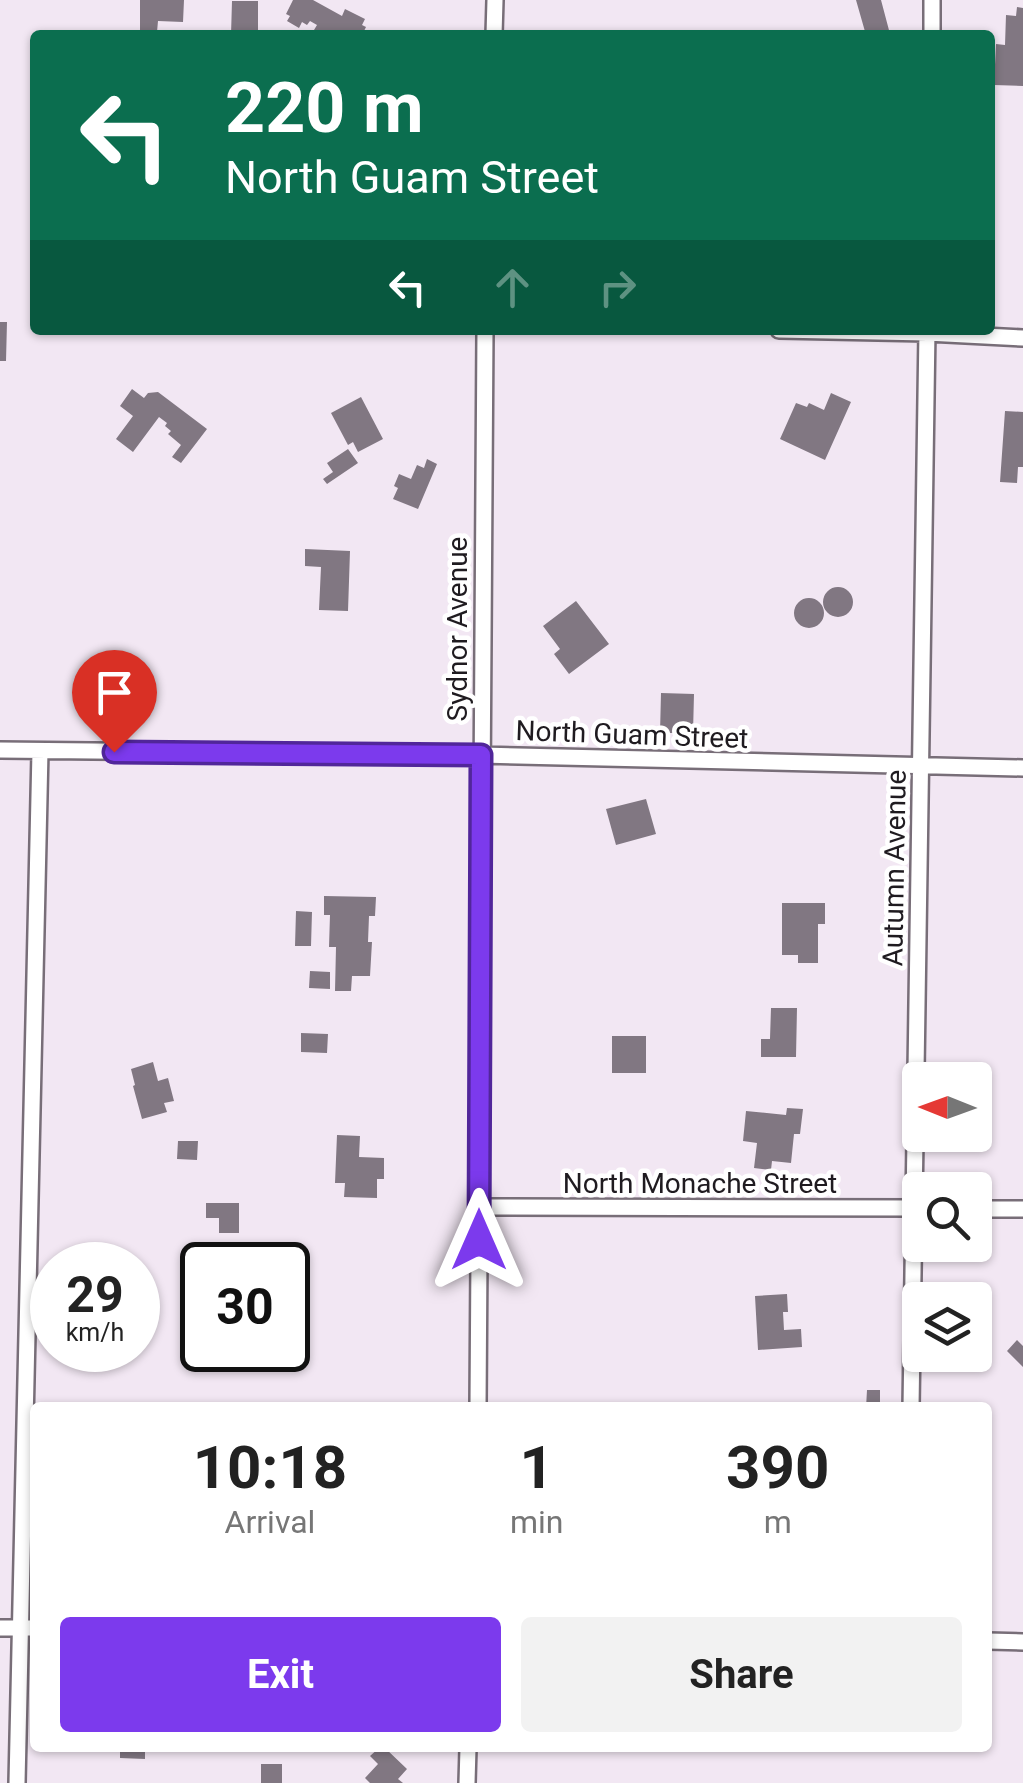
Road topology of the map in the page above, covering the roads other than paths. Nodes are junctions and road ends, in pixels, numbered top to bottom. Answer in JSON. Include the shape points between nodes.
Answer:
{"nodes":[{"id":1,"x":495,"y":0,"type":"edge"},
{"id":2,"x":932,"y":0,"type":"edge"},
{"id":3,"x":494,"y":30,"type":"edge"},
{"id":4,"x":932,"y":30,"type":"edge"},
{"id":5,"x":485,"y":335,"type":"edge"},
{"id":6,"x":928,"y":335,"type":"edge"},
{"id":7,"x":976,"y":335,"type":"edge"},
{"id":8,"x":1023,"y":338,"type":"edge"},
{"id":9,"x":0,"y":750,"type":"edge"},
{"id":10,"x":40,"y":751,"type":"junction"},
{"id":11,"x":481,"y":755,"type":"junction"},
{"id":12,"x":921,"y":767,"type":"junction"},
{"id":13,"x":1023,"y":768,"type":"edge"},
{"id":14,"x":917,"y":1172,"type":"edge"},
{"id":15,"x":479,"y":1207,"type":"junction"},
{"id":16,"x":902,"y":1208,"type":"edge"},
{"id":17,"x":992,"y":1209,"type":"edge"},
{"id":18,"x":1023,"y":1209,"type":"edge"},
{"id":19,"x":916,"y":1262,"type":"edge"},
{"id":20,"x":31,"y":1402,"type":"edge"},
{"id":21,"x":478,"y":1402,"type":"edge"},
{"id":22,"x":912,"y":1402,"type":"edge"},
{"id":23,"x":30,"y":1482,"type":"edge"},
{"id":24,"x":0,"y":1628,"type":"edge"},
{"id":25,"x":28,"y":1628,"type":"edge"},
{"id":26,"x":992,"y":1641,"type":"edge"},
{"id":27,"x":1023,"y":1642,"type":"edge"},
{"id":28,"x":468,"y":1752,"type":"edge"},
{"id":29,"x":16,"y":1783,"type":"edge"},
{"id":30,"x":468,"y":1783,"type":"edge"}],
"edges":[{"from":1,"to":3,"type":"street"},
{"from":2,"to":4,"type":"street"},
{"from":5,"to":11,"type":"street","name":"Sydnor Avenue"},
{"from":6,"to":12,"type":"street","name":"Autumn Avenue"},
{"from":7,"to":8,"type":"street"},
{"from":9,"to":10,"type":"street","name":"North Guam Street"},
{"from":10,"to":11,"type":"street","name":"North Guam Street"},
{"from":10,"to":20,"type":"street"},
{"from":11,"to":12,"type":"street","name":"North Guam Street"},
{"from":11,"to":15,"type":"street","name":"Sydnor Avenue"},
{"from":12,"to":13,"type":"street","name":"North Guam Street"},
{"from":12,"to":14,"type":"street","name":"Autumn Avenue"},
{"from":15,"to":16,"type":"street","name":"North Monache Street"},
{"from":15,"to":21,"type":"street","name":"Sydnor Avenue"},
{"from":17,"to":18,"type":"street"},
{"from":19,"to":22,"type":"street","name":"Autumn Avenue"},
{"from":23,"to":25,"type":"street"},
{"from":24,"to":25,"type":"street"},
{"from":25,"to":29,"type":"street"},
{"from":26,"to":27,"type":"street"},
{"from":28,"to":30,"type":"street"}]}
